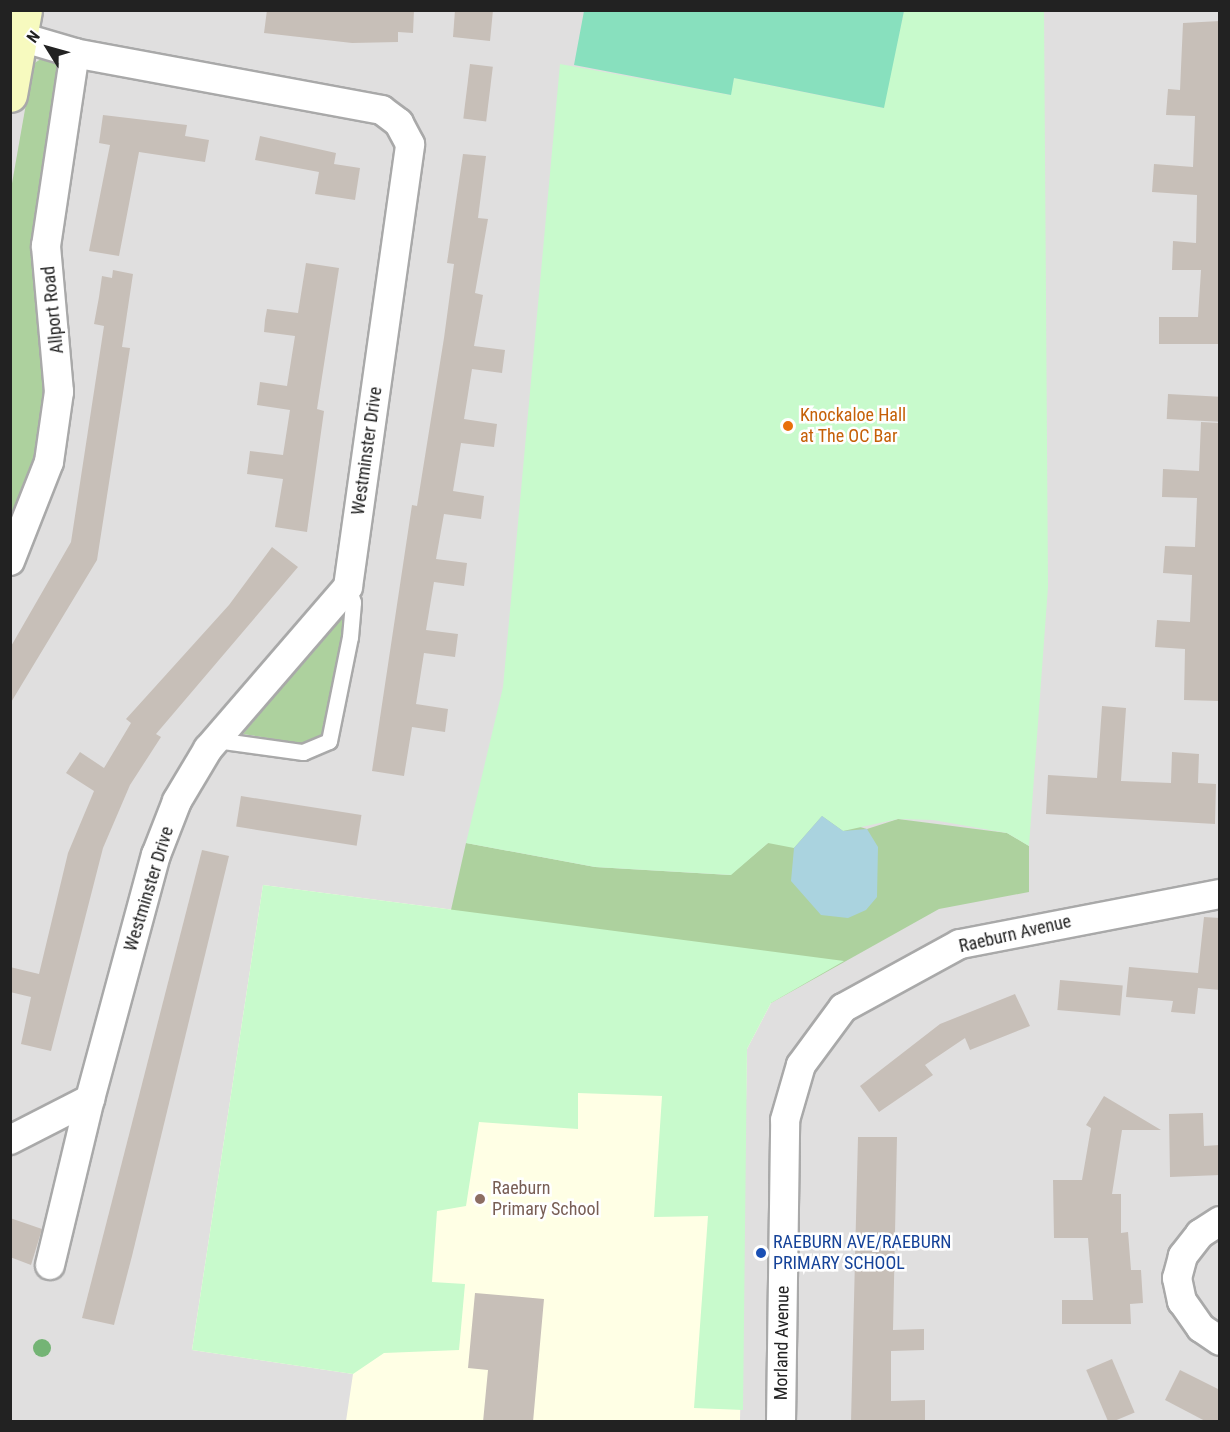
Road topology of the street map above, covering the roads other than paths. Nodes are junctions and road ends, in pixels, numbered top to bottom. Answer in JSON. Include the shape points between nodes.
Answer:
{"nodes":[{"id":1,"x":23,"y":24,"type":"edge"},
{"id":2,"x":75,"y":53,"type":"junction"},
{"id":3,"x":10,"y":95,"type":"edge"},
{"id":4,"x":10,"y":561,"type":"edge"},
{"id":5,"x":348,"y":587,"type":"junction"},
{"id":6,"x":216,"y":740,"type":"junction"},
{"id":7,"x":1220,"y":894,"type":"edge"},
{"id":8,"x":90,"y":1100,"type":"junction"},
{"id":9,"x":785,"y":1120,"type":"joint"},
{"id":10,"x":10,"y":1140,"type":"edge"},
{"id":11,"x":1220,"y":1221,"type":"edge"},
{"id":12,"x":50,"y":1265,"type":"dead end"},
{"id":13,"x":1220,"y":1341,"type":"edge"},
{"id":14,"x":781,"y":1422,"type":"edge"}],
"edges":[{"from":1,"to":2,"type":"street","name":"Westminster Drive"},
{"from":1,"to":3,"type":"street"},
{"from":2,"to":4,"type":"street","name":"Allport Road","via":[[46,246],[58,392],[49,462]]},
{"from":2,"to":5,"type":"street","name":"Westminster Drive","via":[[382,110],[399,123],[410,144]]},
{"from":5,"to":6,"type":"street","name":"Westminster Drive"},
{"from":5,"to":6,"type":"lane","via":[[353,603],[350,638],[329,741],[303,752]]},
{"from":6,"to":8,"type":"street","name":"Westminster Drive","via":[[177,801],[156,855]]},
{"from":7,"to":9,"type":"street","name":"Raeburn Avenue","via":[[960,944],[843,1008],[801,1065]]},
{"from":8,"to":10,"type":"street"},
{"from":8,"to":12,"type":"street","name":"Westminster Drive"},
{"from":9,"to":14,"type":"street","name":"Morland Avenue"},
{"from":11,"to":13,"type":"street","via":[[1200,1234],[1183,1256],[1177,1278],[1182,1301],[1201,1328]]}]}
